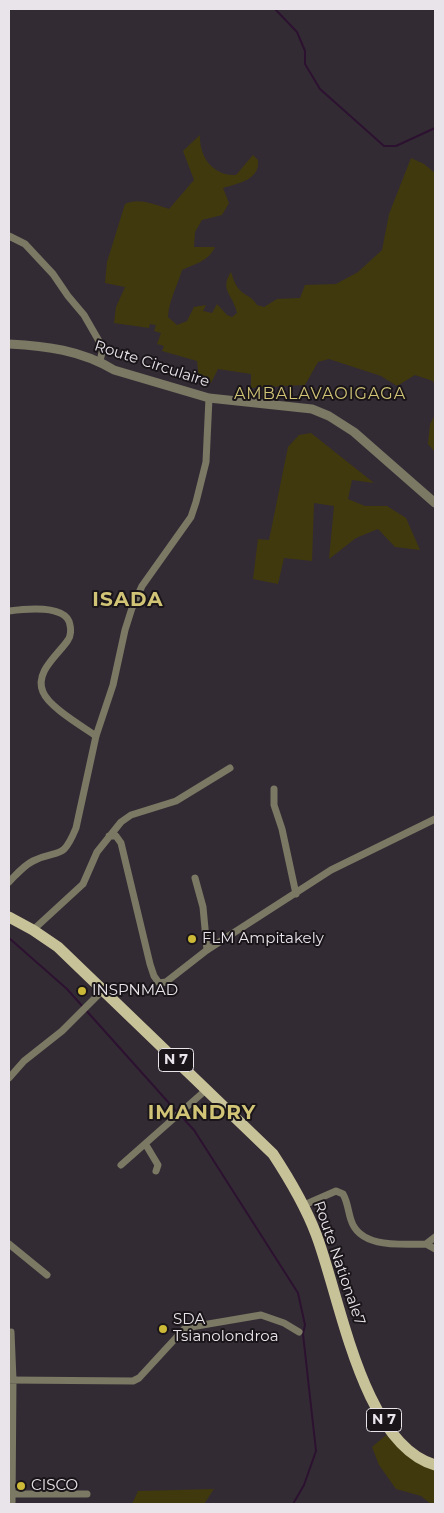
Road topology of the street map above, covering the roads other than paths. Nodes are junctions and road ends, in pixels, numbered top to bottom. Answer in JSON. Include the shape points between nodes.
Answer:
{"nodes":[{"id":1,"x":9,"y":236,"type":"edge"},
{"id":2,"x":9,"y":344,"type":"edge"},
{"id":3,"x":100,"y":361,"type":"junction"},
{"id":4,"x":209,"y":398,"type":"junction"},
{"id":5,"x":435,"y":504,"type":"edge"},
{"id":6,"x":9,"y":611,"type":"edge"},
{"id":7,"x":96,"y":736,"type":"junction"},
{"id":8,"x":230,"y":768,"type":"dead end"},
{"id":9,"x":274,"y":789,"type":"dead end"},
{"id":10,"x":435,"y":819,"type":"edge"},
{"id":11,"x":109,"y":836,"type":"junction"},
{"id":12,"x":195,"y":878,"type":"dead end"},
{"id":13,"x":9,"y":882,"type":"edge"},
{"id":14,"x":296,"y":894,"type":"junction"},
{"id":15,"x":9,"y":917,"type":"edge"},
{"id":16,"x":33,"y":930,"type":"junction"},
{"id":17,"x":207,"y":950,"type":"junction"},
{"id":18,"x":103,"y":990,"type":"junction"},
{"id":19,"x":9,"y":1078,"type":"edge"},
{"id":20,"x":207,"y":1089,"type":"junction"},
{"id":21,"x":146,"y":1145,"type":"junction"},
{"id":22,"x":121,"y":1165,"type":"dead end"},
{"id":23,"x":156,"y":1171,"type":"dead end"},
{"id":24,"x":304,"y":1204,"type":"junction"},
{"id":25,"x":435,"y":1236,"type":"edge"},
{"id":26,"x":9,"y":1244,"type":"edge"},
{"id":27,"x":426,"y":1244,"type":"junction"},
{"id":28,"x":435,"y":1248,"type":"edge"},
{"id":29,"x":47,"y":1275,"type":"dead end"},
{"id":30,"x":11,"y":1332,"type":"dead end"},
{"id":31,"x":299,"y":1332,"type":"dead end"},
{"id":32,"x":11,"y":1380,"type":"edge"},
{"id":33,"x":435,"y":1464,"type":"edge"},
{"id":34,"x":10,"y":1494,"type":"edge"},
{"id":35,"x":87,"y":1494,"type":"dead end"},
{"id":36,"x":12,"y":1504,"type":"edge"}],
"edges":[{"from":1,"to":3,"type":"street","via":[[25,244],[54,274],[84,315],[103,348]]},
{"from":2,"to":3,"type":"street","name":"Route Circulaire","via":[[46,346]]},
{"from":3,"to":4,"type":"street","name":"Route Circulaire","via":[[114,370]]},
{"from":4,"to":5,"type":"street","name":"Route Circulaire","via":[[312,409],[330,416],[354,432]]},
{"from":4,"to":7,"type":"street","via":[[206,462],[191,517],[142,586],[132,608]]},
{"from":6,"to":7,"type":"street","via":[[52,610],[61,612],[70,620],[69,639],[44,673],[43,693]]},
{"from":7,"to":13,"type":"street","via":[[70,842],[64,851],[32,862]]},
{"from":8,"to":11,"type":"street","via":[[176,801],[131,815]]},
{"from":9,"to":14,"type":"street","via":[[274,805]]},
{"from":10,"to":14,"type":"street","via":[[331,870]]},
{"from":11,"to":16,"type":"street","via":[[97,852],[82,884]]},
{"from":11,"to":17,"type":"street","via":[[116,836],[121,843],[152,970],[159,983],[166,982]]},
{"from":12,"to":17,"type":"street","via":[[204,907]]},
{"from":14,"to":17,"type":"street"},
{"from":15,"to":16,"type":"main road","number":"N 7"},
{"from":16,"to":18,"type":"main road","name":"Route Nationale7","number":"N 7","via":[[58,947]]},
{"from":18,"to":19,"type":"street"},
{"from":18,"to":20,"type":"main road","name":"Route Nationale7","number":"N 7"},
{"from":20,"to":21,"type":"street"},
{"from":20,"to":24,"type":"main road","name":"Route Nationale7","number":"N 7","via":[[273,1154]]},
{"from":21,"to":22,"type":"street"},
{"from":21,"to":23,"type":"street","via":[[158,1165]]},
{"from":24,"to":27,"type":"street","via":[[336,1191],[343,1194],[359,1234],[391,1244]]},
{"from":24,"to":33,"type":"main road","name":"Route Nationale7","number":"N 7","via":[[373,1402],[394,1434],[410,1451]]},
{"from":25,"to":27,"type":"street"},
{"from":26,"to":29,"type":"street"},
{"from":27,"to":28,"type":"street"},
{"from":30,"to":32,"type":"street"},
{"from":31,"to":32,"type":"street","via":[[261,1315],[226,1319],[185,1328],[133,1381]]},
{"from":32,"to":34,"type":"street"},
{"from":34,"to":35,"type":"street"},
{"from":34,"to":36,"type":"street"}]}
